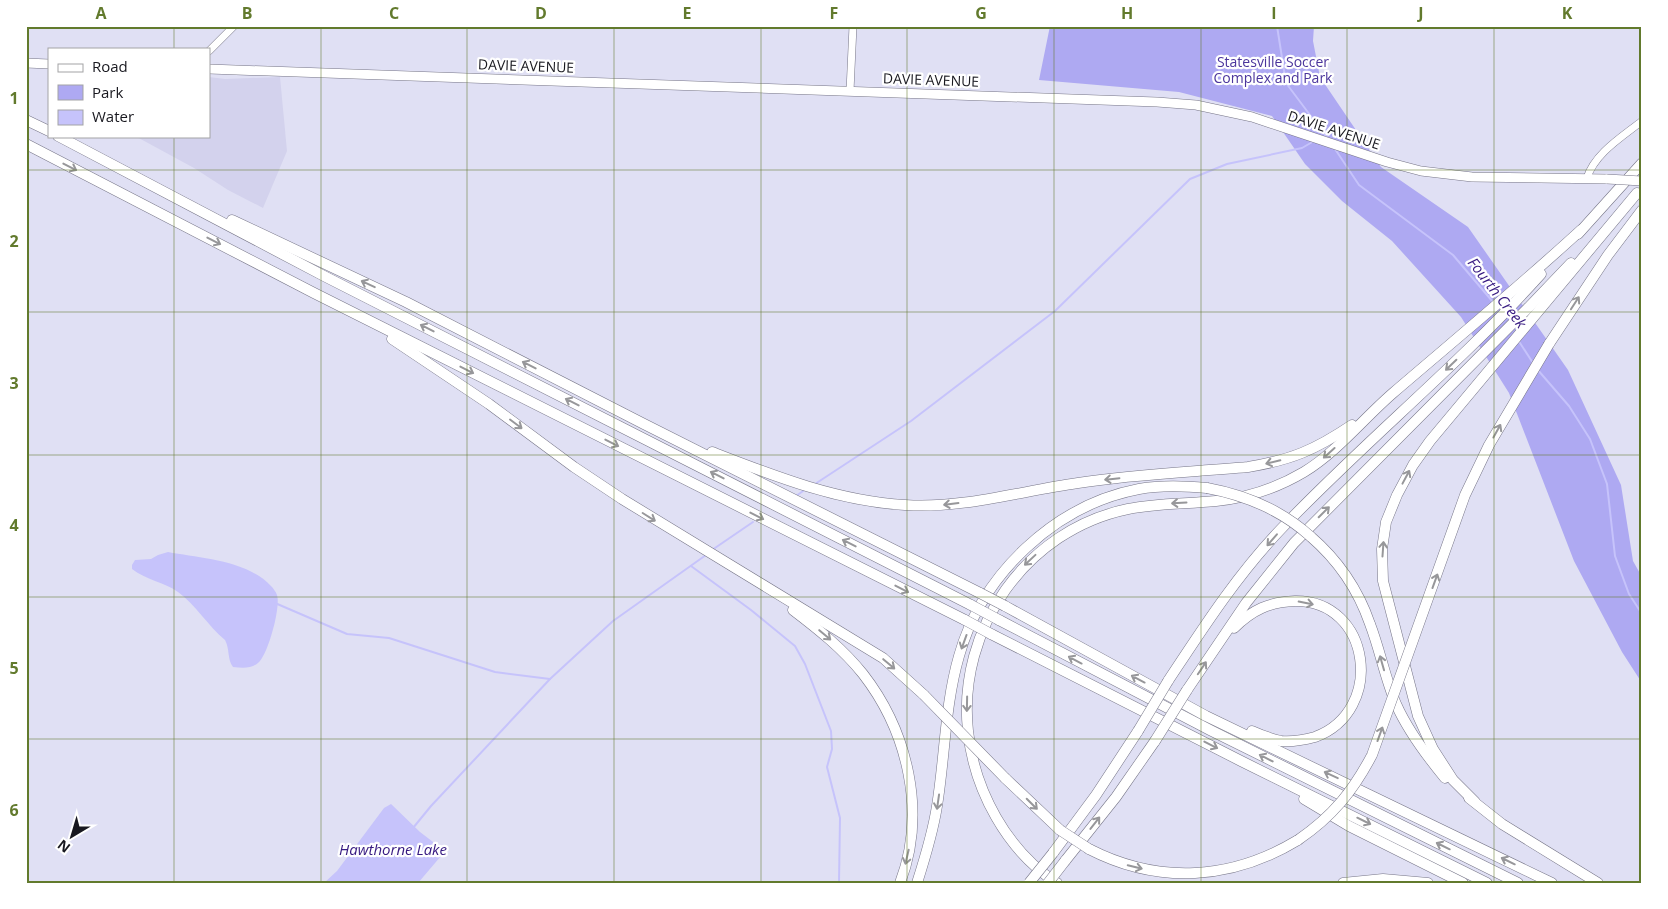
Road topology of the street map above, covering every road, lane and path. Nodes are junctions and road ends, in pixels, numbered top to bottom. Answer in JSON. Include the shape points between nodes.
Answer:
{"nodes":[{"id":1,"x":234,"y":26,"type":"edge"},
{"id":2,"x":853,"y":26,"type":"edge"},
{"id":3,"x":210,"y":50,"type":"edge"},
{"id":4,"x":26,"y":63,"type":"edge"},
{"id":5,"x":48,"y":64,"type":"edge"},
{"id":6,"x":210,"y":69,"type":"edge"},
{"id":7,"x":850,"y":91,"type":"junction"},
{"id":8,"x":26,"y":120,"type":"edge"},
{"id":9,"x":1642,"y":121,"type":"edge"},
{"id":10,"x":48,"y":131,"type":"edge"},
{"id":11,"x":62,"y":138,"type":"edge"},
{"id":12,"x":26,"y":144,"type":"edge"},
{"id":13,"x":95,"y":156,"type":"junction"},
{"id":14,"x":1642,"y":163,"type":"edge"},
{"id":15,"x":1587,"y":178,"type":"junction"},
{"id":16,"x":1642,"y":181,"type":"edge"},
{"id":17,"x":1640,"y":190,"type":"edge"},
{"id":18,"x":1642,"y":210,"type":"edge"},
{"id":19,"x":314,"y":293,"type":"junction"},
{"id":20,"x":1518,"y":294,"type":"junction"},
{"id":21,"x":1530,"y":313,"type":"junction"},
{"id":22,"x":561,"y":381,"type":"junction"},
{"id":23,"x":1390,"y":396,"type":"junction"},
{"id":24,"x":758,"y":583,"type":"junction"},
{"id":25,"x":1217,"y":646,"type":"junction"},
{"id":26,"x":1206,"y":716,"type":"junction"},
{"id":27,"x":1242,"y":761,"type":"junction"},
{"id":28,"x":1475,"y":802,"type":"junction"},
{"id":29,"x":900,"y":883,"type":"edge"},
{"id":30,"x":917,"y":883,"type":"edge"},
{"id":31,"x":1029,"y":883,"type":"edge"},
{"id":32,"x":1048,"y":883,"type":"edge"},
{"id":33,"x":1057,"y":883,"type":"edge"},
{"id":34,"x":1343,"y":883,"type":"edge"},
{"id":35,"x":1428,"y":883,"type":"edge"},
{"id":36,"x":1463,"y":883,"type":"edge"},
{"id":37,"x":1487,"y":883,"type":"edge"},
{"id":38,"x":1518,"y":883,"type":"edge"},
{"id":39,"x":1552,"y":883,"type":"edge"},
{"id":40,"x":1598,"y":883,"type":"edge"}],
"edges":[{"from":1,"to":3,"type":"street"},
{"from":2,"to":7,"type":"street"},
{"from":4,"to":5,"type":"main road"},
{"from":6,"to":7,"type":"main road","name":"DAVIE AVENUE"},
{"from":7,"to":15,"type":"main road","name":"DAVIE AVENUE","via":[[1196,105],[1252,117],[1421,171],[1472,177]]},
{"from":8,"to":10,"type":"highway"},
{"from":9,"to":15,"type":"street","via":[[1596,159]]},
{"from":11,"to":13,"type":"highway"},
{"from":12,"to":19,"type":"highway","one_way":true},
{"from":22,"to":13,"type":"highway","one_way":true,"via":[[406,302]]},
{"from":38,"to":13,"type":"highway","one_way":true,"bridge":true,"via":[[1210,730]]},
{"from":14,"to":20,"type":"highway"},
{"from":15,"to":16,"type":"main road","name":"DAVIE AVENUE","bridge":true},
{"from":17,"to":21,"type":"highway"},
{"from":24,"to":18,"type":"highway","one_way":true,"bridge":true,"via":[[883,658],[1060,830],[1089,849],[1125,864],[1171,874],[1223,870],[1263,859],[1311,831],[1340,805],[1356,782],[1372,754],[1466,495],[1489,445],[1549,344]]},
{"from":19,"to":24,"type":"highway","one_way":true,"via":[[408,349],[574,467]]},
{"from":19,"to":27,"type":"highway","one_way":true,"bridge":true},
{"from":20,"to":23,"type":"highway","via":[[1480,318]]},
{"from":20,"to":31,"type":"highway","one_way":true,"bridge":true,"via":[[1486,332],[1280,530],[1228,592],[1096,795]]},
{"from":25,"to":21,"type":"highway","one_way":true,"via":[[1294,542],[1492,343]]},
{"from":28,"to":21,"type":"highway","one_way":true,"via":[[1453,780],[1433,750],[1418,716],[1383,581],[1382,549],[1386,522],[1413,465],[1500,358]]},
{"from":23,"to":22,"type":"highway","one_way":true,"via":[[1360,420],[1316,447],[1294,457],[1261,465],[1091,481],[942,505],[905,505],[839,495],[788,481],[707,450]]},
{"from":26,"to":22,"type":"highway","one_way":true,"bridge":true,"via":[[1005,606]]},
{"from":23,"to":33,"type":"highway","one_way":true,"via":[[1325,456],[1295,477],[1232,499],[1139,507],[1102,516],[1053,540],[1007,586],[982,630],[970,669],[966,710],[970,748],[986,795],[1004,829],[1016,847]]},
{"from":24,"to":29,"type":"highway","one_way":true,"via":[[839,647],[863,673],[894,725],[906,761],[912,800],[912,829]]},
{"from":25,"to":26,"type":"highway","one_way":true,"via":[[1241,621],[1259,609],[1279,602],[1306,601],[1330,611],[1347,626],[1359,650],[1360,687],[1352,707],[1340,723],[1304,740],[1281,741]]},
{"from":32,"to":25,"type":"highway","one_way":true,"bridge":true,"via":[[1116,797]]},
{"from":39,"to":26,"type":"highway","one_way":true},
{"from":27,"to":36,"type":"highway","via":[[1350,826]]},
{"from":27,"to":37,"type":"highway","one_way":true},
{"from":28,"to":30,"type":"highway","one_way":true,"bridge":true,"via":[[1444,777],[1403,720],[1362,603],[1341,568],[1322,546],[1299,526],[1249,499],[1207,488],[1150,488],[1112,496],[1067,517],[1025,549],[1009,566],[975,616],[959,656],[933,828]]},
{"from":28,"to":40,"type":"highway","via":[[1502,824]]},
{"from":34,"to":35,"type":"highway","via":[[1371,879]]}]}
